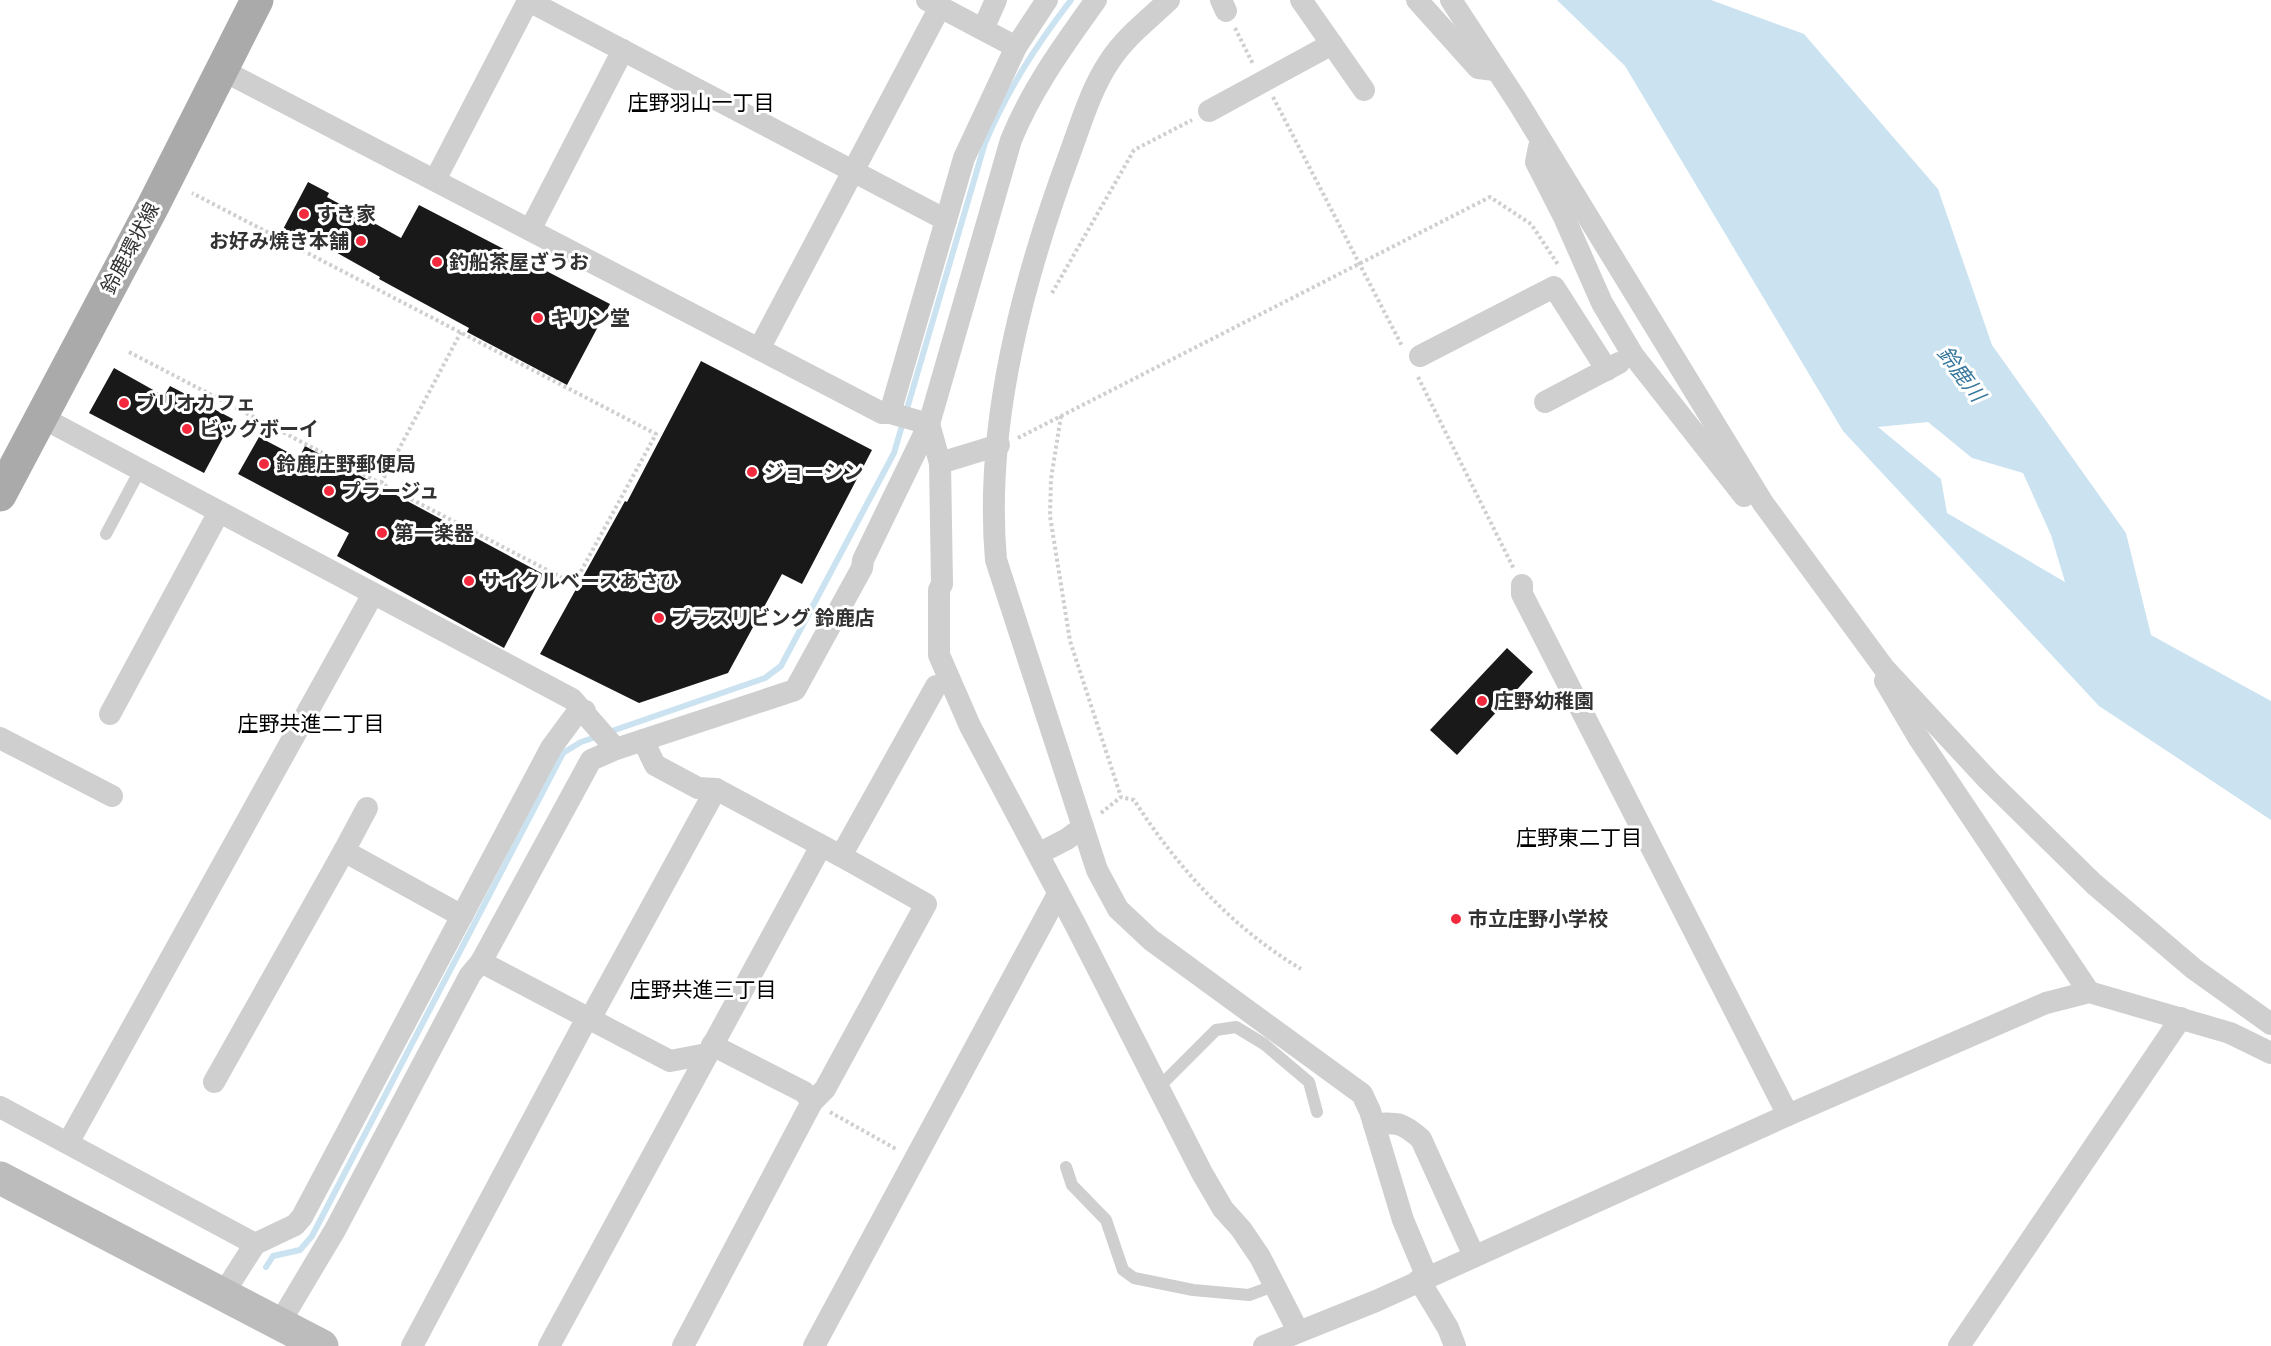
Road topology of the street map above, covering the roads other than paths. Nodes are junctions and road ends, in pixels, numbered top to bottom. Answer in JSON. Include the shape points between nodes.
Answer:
{"nodes":[{"id":1,"x":257,"y":0,"type":"edge"},
{"id":2,"x":527,"y":0,"type":"edge"},
{"id":3,"x":996,"y":0,"type":"edge"},
{"id":4,"x":1047,"y":0,"type":"edge"},
{"id":5,"x":1095,"y":0,"type":"edge"},
{"id":6,"x":1168,"y":0,"type":"edge"},
{"id":7,"x":1301,"y":0,"type":"edge"},
{"id":8,"x":1417,"y":0,"type":"edge"},
{"id":9,"x":1451,"y":0,"type":"edge"},
{"id":10,"x":934,"y":3,"type":"edge"},
{"id":11,"x":983,"y":29,"type":"junction"},
{"id":12,"x":1332,"y":44,"type":"junction"},
{"id":13,"x":1016,"y":46,"type":"junction"},
{"id":14,"x":622,"y":50,"type":"junction"},
{"id":15,"x":220,"y":69,"type":"junction"},
{"id":16,"x":1495,"y":70,"type":"junction"},
{"id":17,"x":1364,"y":90,"type":"dead end"},
{"id":18,"x":1209,"y":111,"type":"road end"},
{"id":19,"x":1540,"y":141,"type":"junction"},
{"id":20,"x":853,"y":171,"type":"junction"},
{"id":21,"x":435,"y":180,"type":"junction"},
{"id":22,"x":946,"y":220,"type":"junction"},
{"id":23,"x":530,"y":230,"type":"junction"},
{"id":24,"x":759,"y":349,"type":"junction"},
{"id":25,"x":1633,"y":355,"type":"junction"},
{"id":26,"x":1413,"y":359,"type":"road end"},
{"id":27,"x":1607,"y":370,"type":"junction"},
{"id":28,"x":1545,"y":402,"type":"dead end"},
{"id":29,"x":890,"y":413,"type":"junction"},
{"id":30,"x":41,"y":417,"type":"junction"},
{"id":31,"x":926,"y":423,"type":"junction"},
{"id":32,"x":1008,"y":442,"type":"junction"},
{"id":33,"x":940,"y":463,"type":"junction"},
{"id":34,"x":140,"y":470,"type":"junction"},
{"id":35,"x":0,"y":495,"type":"edge"},
{"id":36,"x":1762,"y":503,"type":"junction"},
{"id":37,"x":219,"y":512,"type":"junction"},
{"id":38,"x":106,"y":534,"type":"dead end"},
{"id":39,"x":1522,"y":585,"type":"road end"},
{"id":40,"x":373,"y":594,"type":"junction"},
{"id":41,"x":1884,"y":668,"type":"junction"},
{"id":42,"x":936,"y":686,"type":"dead end"},
{"id":43,"x":585,"y":711,"type":"junction"},
{"id":44,"x":110,"y":714,"type":"dead end"},
{"id":45,"x":0,"y":738,"type":"edge"},
{"id":46,"x":643,"y":740,"type":"junction"},
{"id":47,"x":616,"y":749,"type":"junction"},
{"id":48,"x":716,"y":789,"type":"junction"},
{"id":49,"x":112,"y":796,"type":"dead end"},
{"id":50,"x":367,"y":808,"type":"dead end"},
{"id":51,"x":1083,"y":827,"type":"junction"},
{"id":52,"x":821,"y":846,"type":"junction"},
{"id":53,"x":344,"y":851,"type":"junction"},
{"id":54,"x":1038,"y":854,"type":"junction"},
{"id":55,"x":841,"y":856,"type":"junction"},
{"id":56,"x":1058,"y":894,"type":"junction"},
{"id":57,"x":462,"y":916,"type":"junction"},
{"id":58,"x":481,"y":962,"type":"junction"},
{"id":59,"x":2089,"y":992,"type":"junction"},
{"id":60,"x":439,"y":997,"type":"junction"},
{"id":61,"x":589,"y":1018,"type":"junction"},
{"id":62,"x":2181,"y":1018,"type":"junction"},
{"id":63,"x":2271,"y":1024,"type":"edge"},
{"id":64,"x":709,"y":1050,"type":"junction"},
{"id":65,"x":2271,"y":1053,"type":"edge"},
{"id":66,"x":214,"y":1082,"type":"dead end"},
{"id":67,"x":1158,"y":1088,"type":"junction"},
{"id":68,"x":812,"y":1102,"type":"junction"},
{"id":69,"x":0,"y":1107,"type":"edge"},
{"id":70,"x":1317,"y":1112,"type":"dead end"},
{"id":71,"x":1788,"y":1116,"type":"junction"},
{"id":72,"x":1384,"y":1123,"type":"junction"},
{"id":73,"x":68,"y":1143,"type":"junction"},
{"id":74,"x":1066,"y":1167,"type":"dead end"},
{"id":75,"x":0,"y":1178,"type":"edge"},
{"id":76,"x":255,"y":1244,"type":"junction"},
{"id":77,"x":1474,"y":1256,"type":"junction"},
{"id":78,"x":1428,"y":1276,"type":"junction"},
{"id":79,"x":1276,"y":1285,"type":"junction"},
{"id":80,"x":223,"y":1294,"type":"junction"},
{"id":81,"x":279,"y":1324,"type":"junction"},
{"id":82,"x":1296,"y":1336,"type":"edge"},
{"id":83,"x":322,"y":1346,"type":"edge"},
{"id":84,"x":412,"y":1346,"type":"edge"},
{"id":85,"x":549,"y":1346,"type":"edge"},
{"id":86,"x":683,"y":1346,"type":"edge"},
{"id":87,"x":814,"y":1346,"type":"edge"},
{"id":88,"x":1264,"y":1346,"type":"edge"},
{"id":89,"x":1455,"y":1346,"type":"edge"},
{"id":90,"x":1959,"y":1346,"type":"edge"}],
"edges":[{"from":1,"to":15,"type":"main road","name":"鈴鹿環状線"},
{"from":2,"to":14,"type":"street"},
{"from":2,"to":21,"type":"street"},
{"from":3,"to":11,"type":"street"},
{"from":4,"to":13,"type":"street"},
{"from":5,"to":31,"type":"street","via":[[1052,60],[1011,140]]},
{"from":6,"to":32,"type":"street","via":[[1126,39],[1108,63],[1089,101],[1056,190],[1009,354]]},
{"from":7,"to":12,"type":"street"},
{"from":8,"to":16,"type":"street","via":[[1478,68]]},
{"from":9,"to":16,"type":"street"},
{"from":10,"to":11,"type":"street"},
{"from":10,"to":20,"type":"street"},
{"from":11,"to":13,"type":"street"},
{"from":12,"to":17,"type":"street"},
{"from":12,"to":18,"type":"street"},
{"from":13,"to":22,"type":"street","via":[[972,136]]},
{"from":14,"to":20,"type":"street"},
{"from":14,"to":23,"type":"street"},
{"from":15,"to":21,"type":"street"},
{"from":15,"to":30,"type":"main road","name":"鈴鹿環状線","via":[[153,206]]},
{"from":16,"to":19,"type":"street"},
{"from":19,"to":25,"type":"street","via":[[1536,162],[1602,303]]},
{"from":19,"to":36,"type":"street"},
{"from":20,"to":22,"type":"street"},
{"from":20,"to":24,"type":"street"},
{"from":21,"to":23,"type":"street"},
{"from":22,"to":29,"type":"street"},
{"from":23,"to":24,"type":"street"},
{"from":24,"to":29,"type":"street","via":[[882,413]]},
{"from":25,"to":27,"type":"street"},
{"from":25,"to":36,"type":"street","via":[[1744,496]]},
{"from":26,"to":27,"type":"street","via":[[1554,287]]},
{"from":27,"to":28,"type":"street"},
{"from":29,"to":31,"type":"street"},
{"from":30,"to":34,"type":"street"},
{"from":30,"to":35,"type":"main road","name":"鈴鹿環状線"},
{"from":31,"to":33,"type":"street"},
{"from":31,"to":46,"type":"street","via":[[862,568],[795,690]]},
{"from":32,"to":33,"type":"street"},
{"from":32,"to":51,"type":"street","via":[[993,527],[996,560]]},
{"from":33,"to":54,"type":"street","via":[[939,655],[970,726]]},
{"from":34,"to":37,"type":"street"},
{"from":34,"to":38,"type":"lane"},
{"from":36,"to":41,"type":"street"},
{"from":37,"to":40,"type":"street"},
{"from":37,"to":44,"type":"street"},
{"from":39,"to":71,"type":"street","via":[[1522,594]]},
{"from":40,"to":43,"type":"street","via":[[572,699]]},
{"from":40,"to":73,"type":"street"},
{"from":41,"to":59,"type":"street","via":[[1885,685]]},
{"from":41,"to":63,"type":"street","via":[[1988,780],[2094,884],[2194,969]]},
{"from":42,"to":55,"type":"street"},
{"from":43,"to":47,"type":"street"},
{"from":43,"to":57,"type":"street","via":[[573,718],[551,748]]},
{"from":45,"to":49,"type":"street"},
{"from":46,"to":47,"type":"street"},
{"from":46,"to":48,"type":"street","via":[[655,765],[698,788]]},
{"from":47,"to":58,"type":"street","via":[[591,760]]},
{"from":48,"to":52,"type":"street"},
{"from":48,"to":61,"type":"street"},
{"from":50,"to":53,"type":"street"},
{"from":51,"to":54,"type":"street"},
{"from":51,"to":72,"type":"street","via":[[1097,870],[1118,909],[1151,940],[1357,1090]]},
{"from":52,"to":55,"type":"street"},
{"from":52,"to":64,"type":"street"},
{"from":53,"to":57,"type":"street"},
{"from":53,"to":66,"type":"street"},
{"from":54,"to":56,"type":"street"},
{"from":55,"to":68,"type":"street","via":[[926,903],[825,1089]]},
{"from":56,"to":67,"type":"street"},
{"from":56,"to":87,"type":"street"},
{"from":57,"to":60,"type":"street"},
{"from":58,"to":60,"type":"street"},
{"from":58,"to":61,"type":"street"},
{"from":59,"to":62,"type":"street"},
{"from":59,"to":71,"type":"street","via":[[2046,1003]]},
{"from":60,"to":76,"type":"street","via":[[302,1217],[295,1225]]},
{"from":60,"to":81,"type":"street","via":[[335,1230]]},
{"from":61,"to":64,"type":"street","via":[[670,1061]]},
{"from":61,"to":84,"type":"street"},
{"from":62,"to":65,"type":"street"},
{"from":62,"to":90,"type":"street"},
{"from":64,"to":68,"type":"street","via":[[804,1092]]},
{"from":64,"to":85,"type":"street"},
{"from":67,"to":70,"type":"lane","via":[[1216,1030],[1236,1028],[1264,1044],[1309,1082]]},
{"from":67,"to":79,"type":"street","via":[[1218,1200]]},
{"from":68,"to":86,"type":"street"},
{"from":69,"to":73,"type":"street"},
{"from":71,"to":77,"type":"street"},
{"from":72,"to":77,"type":"street","via":[[1406,1125],[1421,1139]]},
{"from":72,"to":78,"type":"street","via":[[1403,1220]]},
{"from":73,"to":76,"type":"street"},
{"from":74,"to":79,"type":"lane","via":[[1072,1185],[1106,1220],[1123,1270],[1134,1278],[1193,1290],[1249,1295]]},
{"from":75,"to":80,"type":"street"},
{"from":76,"to":80,"type":"street"},
{"from":77,"to":78,"type":"street"},
{"from":78,"to":82,"type":"street"},
{"from":78,"to":89,"type":"street"},
{"from":79,"to":82,"type":"street"},
{"from":80,"to":81,"type":"street"},
{"from":81,"to":83,"type":"street"},
{"from":82,"to":88,"type":"street"}]}
